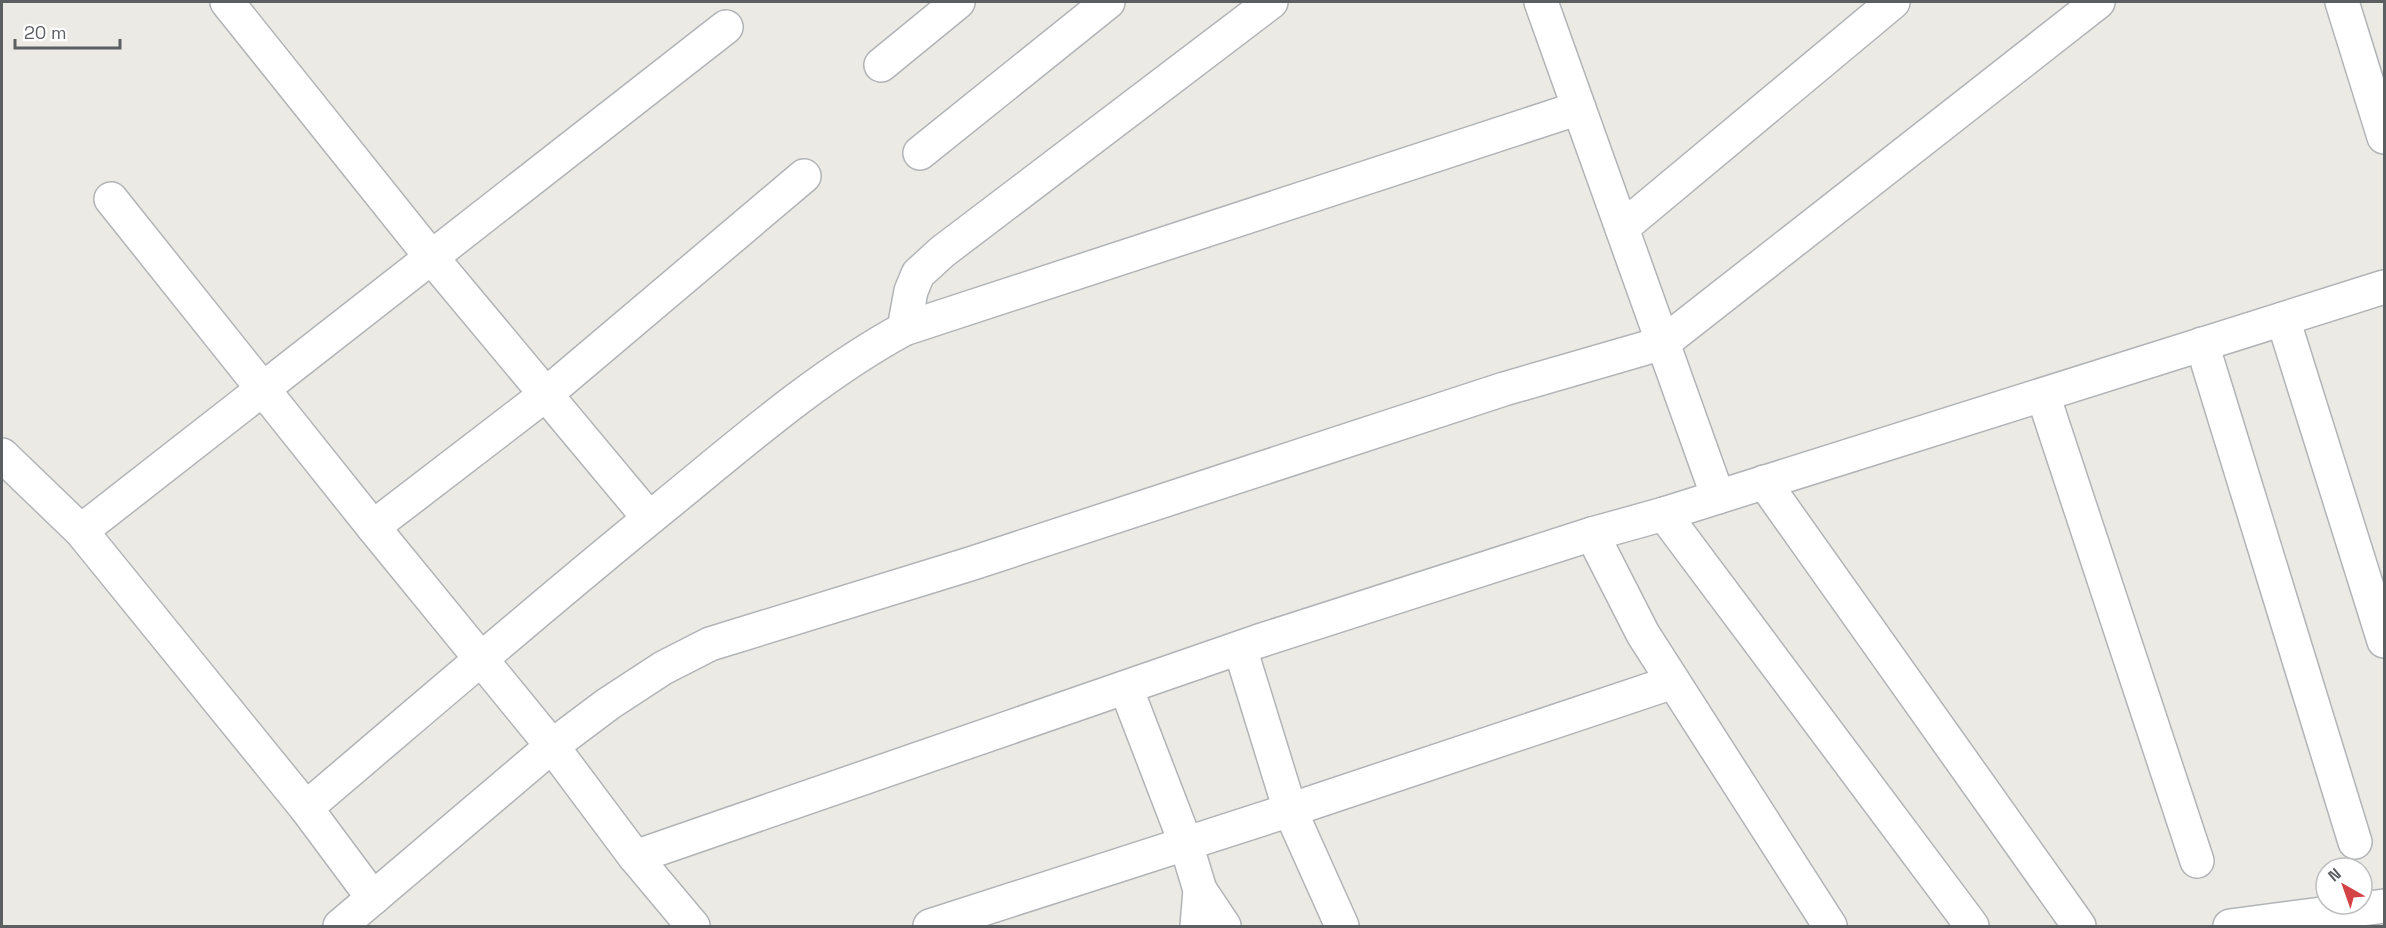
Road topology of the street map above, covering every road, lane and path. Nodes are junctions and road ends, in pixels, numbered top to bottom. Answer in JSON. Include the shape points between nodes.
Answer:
{"nodes":[{"id":1,"x":227,"y":2,"type":"edge"},
{"id":2,"x":958,"y":2,"type":"edge"},
{"id":3,"x":1108,"y":2,"type":"edge"},
{"id":4,"x":1271,"y":2,"type":"edge"},
{"id":5,"x":1541,"y":2,"type":"edge"},
{"id":6,"x":1893,"y":2,"type":"edge"},
{"id":7,"x":2098,"y":2,"type":"edge"},
{"id":8,"x":2342,"y":2,"type":"edge"},
{"id":9,"x":726,"y":27,"type":"dead end"},
{"id":10,"x":881,"y":65,"type":"dead end"},
{"id":11,"x":1579,"y":108,"type":"junction"},
{"id":12,"x":2385,"y":136,"type":"edge"},
{"id":13,"x":920,"y":153,"type":"dead end"},
{"id":14,"x":804,"y":176,"type":"dead end"},
{"id":15,"x":111,"y":199,"type":"dead end"},
{"id":16,"x":1622,"y":228,"type":"junction"},
{"id":17,"x":432,"y":258,"type":"junction"},
{"id":18,"x":2385,"y":286,"type":"edge"},
{"id":19,"x":2283,"y":319,"type":"junction"},
{"id":20,"x":904,"y":329,"type":"junction"},
{"id":21,"x":1663,"y":343,"type":"junction"},
{"id":22,"x":2202,"y":344,"type":"junction"},
{"id":23,"x":263,"y":389,"type":"junction"},
{"id":24,"x":545,"y":395,"type":"junction"},
{"id":25,"x":2043,"y":395,"type":"junction"},
{"id":26,"x":2,"y":455,"type":"edge"},
{"id":27,"x":1764,"y":482,"type":"junction"},
{"id":28,"x":1718,"y":496,"type":"junction"},
{"id":29,"x":1664,"y":514,"type":"junction"},
{"id":30,"x":650,"y":518,"type":"junction"},
{"id":31,"x":373,"y":527,"type":"junction"},
{"id":32,"x":81,"y":531,"type":"junction"},
{"id":33,"x":1592,"y":534,"type":"junction"},
{"id":34,"x":2385,"y":641,"type":"edge"},
{"id":35,"x":1240,"y":648,"type":"junction"},
{"id":36,"x":480,"y":659,"type":"junction"},
{"id":37,"x":1673,"y":682,"type":"junction"},
{"id":38,"x":1126,"y":688,"type":"junction"},
{"id":39,"x":552,"y":746,"type":"junction"},
{"id":40,"x":306,"y":808,"type":"junction"},
{"id":41,"x":1290,"y":810,"type":"junction"},
{"id":42,"x":2355,"y":842,"type":"dead end"},
{"id":43,"x":1186,"y":844,"type":"junction"},
{"id":44,"x":635,"y":857,"type":"junction"},
{"id":45,"x":2198,"y":861,"type":"dead end"},
{"id":46,"x":1200,"y":890,"type":"junction"},
{"id":47,"x":373,"y":898,"type":"junction"},
{"id":48,"x":2385,"y":906,"type":"edge"},
{"id":49,"x":340,"y":927,"type":"edge"},
{"id":50,"x":693,"y":927,"type":"edge"},
{"id":51,"x":930,"y":927,"type":"edge"},
{"id":52,"x":1197,"y":927,"type":"edge"},
{"id":53,"x":1224,"y":927,"type":"edge"},
{"id":54,"x":1342,"y":927,"type":"edge"},
{"id":55,"x":1830,"y":927,"type":"edge"},
{"id":56,"x":1972,"y":927,"type":"edge"},
{"id":57,"x":2079,"y":927,"type":"edge"},
{"id":58,"x":2230,"y":927,"type":"edge"}],
"edges":[{"from":1,"to":17,"type":"street"},
{"from":2,"to":10,"type":"street"},
{"from":3,"to":13,"type":"street"},
{"from":4,"to":20,"type":"street","via":[[942,252],[918,274],[910,291]]},
{"from":5,"to":11,"type":"street"},
{"from":6,"to":16,"type":"street"},
{"from":7,"to":21,"type":"street"},
{"from":8,"to":12,"type":"street"},
{"from":9,"to":17,"type":"street"},
{"from":11,"to":16,"type":"street"},
{"from":11,"to":20,"type":"street"},
{"from":14,"to":24,"type":"street"},
{"from":15,"to":23,"type":"street"},
{"from":16,"to":21,"type":"street"},
{"from":17,"to":23,"type":"street"},
{"from":17,"to":24,"type":"street"},
{"from":18,"to":19,"type":"street"},
{"from":19,"to":22,"type":"street"},
{"from":19,"to":34,"type":"street"},
{"from":20,"to":30,"type":"street","via":[[772,418]]},
{"from":21,"to":28,"type":"street"},
{"from":21,"to":39,"type":"street","via":[[1504,389],[970,564],[710,644],[663,668]]},
{"from":22,"to":25,"type":"street"},
{"from":22,"to":42,"type":"street"},
{"from":23,"to":31,"type":"street"},
{"from":23,"to":32,"type":"street"},
{"from":24,"to":30,"type":"street"},
{"from":24,"to":31,"type":"street"},
{"from":25,"to":27,"type":"street"},
{"from":25,"to":45,"type":"street"},
{"from":26,"to":32,"type":"street"},
{"from":27,"to":28,"type":"street"},
{"from":27,"to":57,"type":"street"},
{"from":28,"to":29,"type":"street"},
{"from":29,"to":33,"type":"street"},
{"from":29,"to":56,"type":"street"},
{"from":30,"to":36,"type":"street"},
{"from":31,"to":36,"type":"street"},
{"from":32,"to":40,"type":"street"},
{"from":33,"to":35,"type":"street"},
{"from":33,"to":37,"type":"street","via":[[1642,634]]},
{"from":35,"to":38,"type":"street"},
{"from":35,"to":41,"type":"street"},
{"from":36,"to":39,"type":"street"},
{"from":36,"to":40,"type":"street"},
{"from":37,"to":41,"type":"street"},
{"from":37,"to":55,"type":"street"},
{"from":38,"to":43,"type":"street"},
{"from":38,"to":44,"type":"street"},
{"from":39,"to":44,"type":"street"},
{"from":39,"to":47,"type":"street"},
{"from":40,"to":47,"type":"street"},
{"from":41,"to":43,"type":"street"},
{"from":41,"to":54,"type":"street"},
{"from":43,"to":46,"type":"street"},
{"from":43,"to":51,"type":"street"},
{"from":44,"to":50,"type":"street"},
{"from":46,"to":52,"type":"street"},
{"from":46,"to":53,"type":"street"},
{"from":47,"to":49,"type":"street"},
{"from":48,"to":58,"type":"street"}]}
